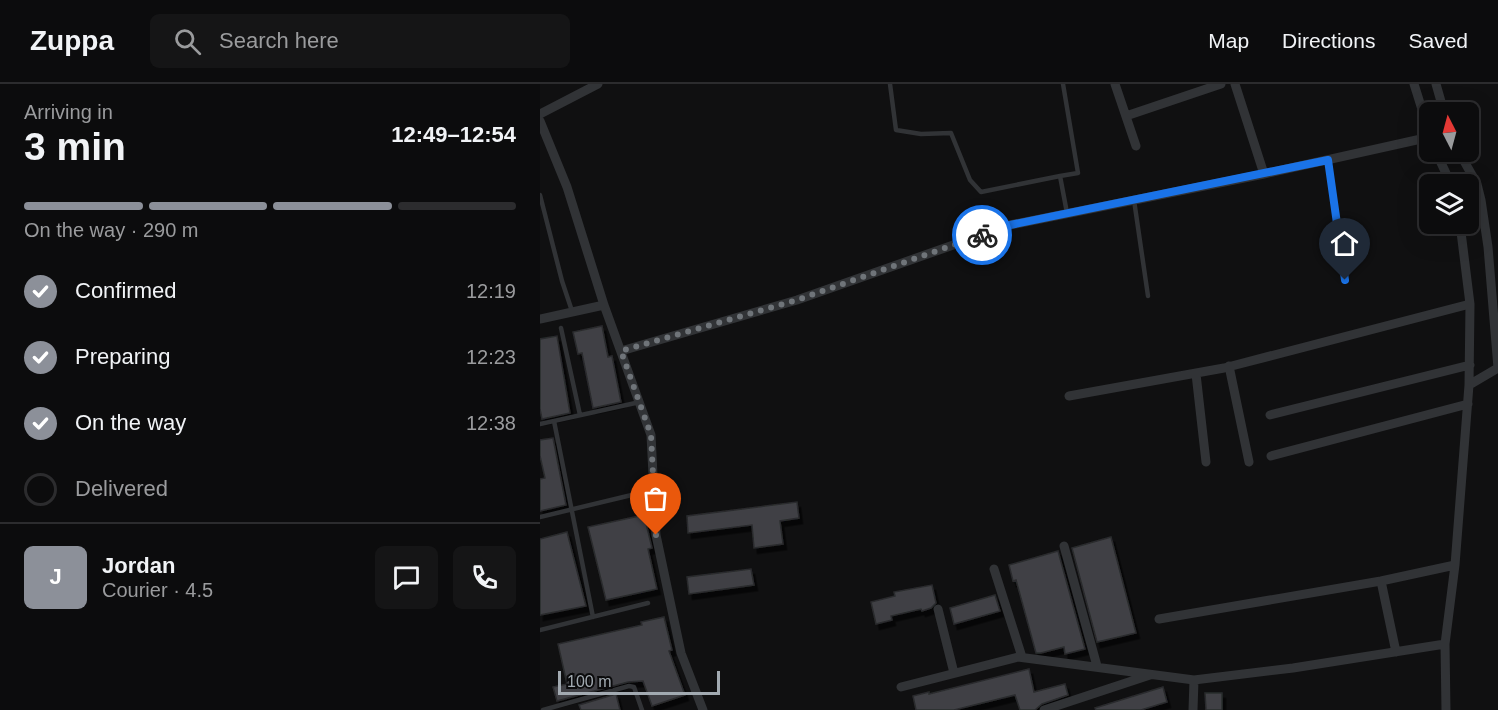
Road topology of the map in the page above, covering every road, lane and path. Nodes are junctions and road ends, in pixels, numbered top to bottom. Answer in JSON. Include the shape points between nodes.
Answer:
{"nodes":[{"id":1,"x":598,"y":84,"type":"edge"},
{"id":2,"x":890,"y":84,"type":"edge"},
{"id":3,"x":1063,"y":84,"type":"edge"},
{"id":4,"x":1114,"y":84,"type":"edge"},
{"id":5,"x":1221,"y":84,"type":"edge"},
{"id":6,"x":1234,"y":84,"type":"edge"},
{"id":7,"x":1414,"y":84,"type":"edge"},
{"id":8,"x":1436,"y":84,"type":"edge"},
{"id":9,"x":1420,"y":102,"type":"edge"},
{"id":10,"x":1441,"y":102,"type":"edge"},
{"id":11,"x":540,"y":114,"type":"edge"},
{"id":12,"x":1126,"y":116,"type":"junction"},
{"id":13,"x":540,"y":121,"type":"edge"},
{"id":14,"x":1419,"y":139,"type":"edge"},
{"id":15,"x":1136,"y":146,"type":"dead end"},
{"id":16,"x":1328,"y":160,"type":"junction"},
{"id":17,"x":1465,"y":162,"type":"edge"},
{"id":18,"x":1264,"y":174,"type":"junction"},
{"id":19,"x":1060,"y":176,"type":"junction"},
{"id":20,"x":540,"y":195,"type":"edge"},
{"id":21,"x":1134,"y":200,"type":"junction"},
{"id":22,"x":1067,"y":213,"type":"junction"},
{"id":23,"x":1461,"y":234,"type":"edge"},
{"id":24,"x":1345,"y":280,"type":"dead end"},
{"id":25,"x":1148,"y":296,"type":"dead end"},
{"id":26,"x":1470,"y":304,"type":"junction"},
{"id":27,"x":604,"y":305,"type":"junction"},
{"id":28,"x":572,"y":311,"type":"junction"},
{"id":29,"x":540,"y":319,"type":"edge"},
{"id":30,"x":561,"y":328,"type":"dead end"},
{"id":31,"x":621,"y":351,"type":"junction"},
{"id":32,"x":1470,"y":365,"type":"junction"},
{"id":33,"x":1229,"y":366,"type":"junction"},
{"id":34,"x":1498,"y":368,"type":"edge"},
{"id":35,"x":1196,"y":374,"type":"junction"},
{"id":36,"x":1469,"y":385,"type":"junction"},
{"id":37,"x":1069,"y":396,"type":"dead end"},
{"id":38,"x":640,"y":402,"type":"junction"},
{"id":39,"x":1468,"y":404,"type":"junction"},
{"id":40,"x":580,"y":415,"type":"junction"},
{"id":41,"x":1270,"y":415,"type":"dead end"},
{"id":42,"x":554,"y":421,"type":"junction"},
{"id":43,"x":540,"y":424,"type":"edge"},
{"id":44,"x":1271,"y":456,"type":"dead end"},
{"id":45,"x":1206,"y":462,"type":"dead end"},
{"id":46,"x":1249,"y":462,"type":"dead end"},
{"id":47,"x":640,"y":493,"type":"dead end"},
{"id":48,"x":572,"y":509,"type":"junction"},
{"id":49,"x":540,"y":517,"type":"edge"},
{"id":50,"x":1064,"y":546,"type":"dead end"},
{"id":51,"x":1455,"y":565,"type":"junction"},
{"id":52,"x":994,"y":569,"type":"dead end"},
{"id":53,"x":1381,"y":581,"type":"junction"},
{"id":54,"x":648,"y":603,"type":"dead end"},
{"id":55,"x":938,"y":609,"type":"dead end"},
{"id":56,"x":593,"y":617,"type":"junction"},
{"id":57,"x":1159,"y":619,"type":"dead end"},
{"id":58,"x":540,"y":630,"type":"edge"},
{"id":59,"x":1445,"y":644,"type":"junction"},
{"id":60,"x":1396,"y":652,"type":"junction"},
{"id":61,"x":1022,"y":657,"type":"junction"},
{"id":62,"x":1097,"y":666,"type":"junction"},
{"id":63,"x":954,"y":673,"type":"junction"},
{"id":64,"x":1152,"y":674,"type":"junction"},
{"id":65,"x":1194,"y":680,"type":"junction"},
{"id":66,"x":901,"y":687,"type":"dead end"},
{"id":67,"x":543,"y":710,"type":"edge"},
{"id":68,"x":642,"y":710,"type":"edge"},
{"id":69,"x":703,"y":710,"type":"edge"},
{"id":70,"x":1044,"y":710,"type":"edge"},
{"id":71,"x":1193,"y":710,"type":"edge"},
{"id":72,"x":1446,"y":710,"type":"edge"}],
"edges":[{"from":1,"to":11,"type":"street"},
{"from":2,"to":19,"type":"lane","via":[[896,130],[951,133],[970,180],[981,192]]},
{"from":3,"to":19,"type":"lane","via":[[1078,173]]},
{"from":4,"to":12,"type":"street"},
{"from":5,"to":12,"type":"street"},
{"from":6,"to":18,"type":"street"},
{"from":7,"to":9,"type":"street"},
{"from":8,"to":10,"type":"street"},
{"from":12,"to":15,"type":"street"},
{"from":13,"to":27,"type":"street","via":[[567,187]]},
{"from":14,"to":16,"type":"street"},
{"from":16,"to":18,"type":"street"},
{"from":16,"to":24,"type":"lane"},
{"from":17,"to":34,"type":"street","via":[[1481,200]]},
{"from":18,"to":21,"type":"street"},
{"from":19,"to":22,"type":"lane"},
{"from":20,"to":28,"type":"lane"},
{"from":21,"to":22,"type":"street"},
{"from":21,"to":25,"type":"lane"},
{"from":22,"to":31,"type":"street","via":[[1010,225],[797,300]]},
{"from":23,"to":26,"type":"street"},
{"from":26,"to":32,"type":"street"},
{"from":26,"to":33,"type":"street"},
{"from":27,"to":28,"type":"street"},
{"from":27,"to":31,"type":"street"},
{"from":28,"to":29,"type":"street"},
{"from":30,"to":40,"type":"lane"},
{"from":31,"to":38,"type":"street"},
{"from":32,"to":36,"type":"street"},
{"from":32,"to":41,"type":"street"},
{"from":33,"to":35,"type":"street"},
{"from":33,"to":46,"type":"street"},
{"from":34,"to":36,"type":"street"},
{"from":35,"to":37,"type":"street"},
{"from":35,"to":45,"type":"street"},
{"from":36,"to":39,"type":"street"},
{"from":38,"to":40,"type":"lane"},
{"from":38,"to":69,"type":"street","via":[[651,435],[656,535],[681,653]]},
{"from":39,"to":44,"type":"street"},
{"from":39,"to":51,"type":"street"},
{"from":40,"to":42,"type":"lane"},
{"from":42,"to":43,"type":"lane"},
{"from":42,"to":48,"type":"lane"},
{"from":47,"to":48,"type":"lane"},
{"from":48,"to":49,"type":"lane"},
{"from":48,"to":56,"type":"lane"},
{"from":50,"to":62,"type":"street"},
{"from":51,"to":53,"type":"street"},
{"from":51,"to":59,"type":"street"},
{"from":52,"to":61,"type":"street"},
{"from":53,"to":57,"type":"street"},
{"from":53,"to":60,"type":"street"},
{"from":54,"to":56,"type":"lane"},
{"from":55,"to":63,"type":"street"},
{"from":56,"to":58,"type":"lane"},
{"from":59,"to":60,"type":"street"},
{"from":59,"to":72,"type":"street"},
{"from":60,"to":65,"type":"street"},
{"from":61,"to":62,"type":"street"},
{"from":61,"to":63,"type":"street"},
{"from":62,"to":64,"type":"street"},
{"from":63,"to":66,"type":"street"},
{"from":64,"to":65,"type":"street"},
{"from":64,"to":70,"type":"street"},
{"from":65,"to":71,"type":"street"},
{"from":67,"to":68,"type":"lane","via":[[629,686],[634,687]]}]}
